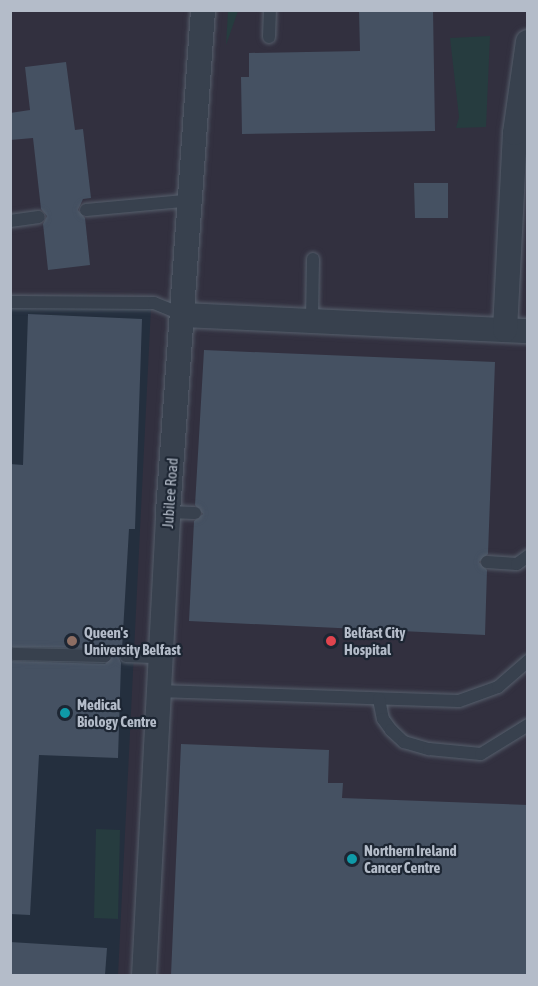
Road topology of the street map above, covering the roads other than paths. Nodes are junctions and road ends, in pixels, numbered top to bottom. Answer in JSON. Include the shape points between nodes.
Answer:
{"nodes":[{"id":1,"x":203,"y":10,"type":"edge"},
{"id":2,"x":270,"y":10,"type":"edge"},
{"id":3,"x":269,"y":37,"type":"dead end"},
{"id":4,"x":527,"y":43,"type":"edge"},
{"id":5,"x":521,"y":190,"type":"edge"},
{"id":6,"x":193,"y":200,"type":"junction"},
{"id":7,"x":86,"y":210,"type":"dead end"},
{"id":8,"x":39,"y":217,"type":"dead end"},
{"id":9,"x":10,"y":221,"type":"edge"},
{"id":10,"x":313,"y":259,"type":"dead end"},
{"id":11,"x":10,"y":303,"type":"edge"},
{"id":12,"x":185,"y":315,"type":"junction"},
{"id":13,"x":312,"y":321,"type":"junction"},
{"id":14,"x":516,"y":330,"type":"edge"},
{"id":15,"x":168,"y":512,"type":"junction"},
{"id":16,"x":195,"y":513,"type":"dead end"},
{"id":17,"x":528,"y":556,"type":"edge"},
{"id":18,"x":487,"y":562,"type":"dead end"},
{"id":19,"x":14,"y":654,"type":"dead end"},
{"id":20,"x":105,"y":656,"type":"dead end"},
{"id":21,"x":126,"y":656,"type":"dead end"},
{"id":22,"x":160,"y":657,"type":"junction"},
{"id":23,"x":528,"y":661,"type":"edge"},
{"id":24,"x":158,"y":691,"type":"junction"},
{"id":25,"x":379,"y":699,"type":"junction"},
{"id":26,"x":528,"y":725,"type":"edge"},
{"id":27,"x":144,"y":975,"type":"edge"}],
"edges":[{"from":1,"to":6,"type":"street","name":"Jubilee Road"},
{"from":2,"to":3,"type":"lane"},
{"from":4,"to":5,"type":"street","via":[[515,133]]},
{"from":5,"to":14,"type":"street"},
{"from":6,"to":7,"type":"lane"},
{"from":6,"to":12,"type":"street","name":"Jubilee Road"},
{"from":8,"to":9,"type":"lane"},
{"from":10,"to":13,"type":"lane"},
{"from":11,"to":12,"type":"lane","via":[[154,303]]},
{"from":12,"to":13,"type":"street"},
{"from":12,"to":15,"type":"street","name":"Jubilee Road"},
{"from":13,"to":14,"type":"street"},
{"from":15,"to":16,"type":"lane"},
{"from":15,"to":22,"type":"street","name":"Jubilee Road"},
{"from":17,"to":18,"type":"lane","via":[[517,564]]},
{"from":19,"to":20,"type":"lane"},
{"from":21,"to":22,"type":"lane"},
{"from":22,"to":24,"type":"street","name":"Jubilee Road"},
{"from":23,"to":25,"type":"lane","via":[[498,687],[459,701]]},
{"from":24,"to":25,"type":"lane"},
{"from":24,"to":27,"type":"street","name":"Jubilee Road"},
{"from":25,"to":26,"type":"lane","via":[[383,719],[391,730],[404,742],[429,749],[481,754]]}]}
